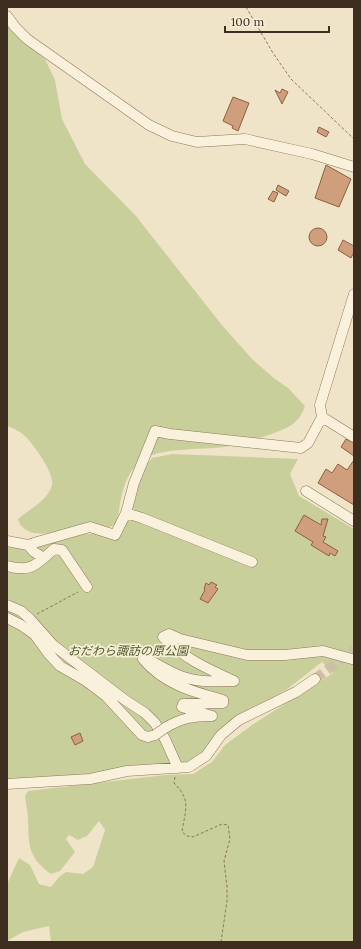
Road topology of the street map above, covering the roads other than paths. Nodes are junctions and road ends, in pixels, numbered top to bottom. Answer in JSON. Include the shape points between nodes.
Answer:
{"nodes":[{"id":1,"x":7,"y":16,"type":"edge"},
{"id":2,"x":354,"y":167,"type":"edge"},
{"id":3,"x":354,"y":294,"type":"edge"},
{"id":4,"x":322,"y":417,"type":"junction"},
{"id":5,"x":354,"y":437,"type":"edge"},
{"id":6,"x":306,"y":491,"type":"dead end"},
{"id":7,"x":126,"y":513,"type":"junction"},
{"id":8,"x":354,"y":521,"type":"edge"},
{"id":9,"x":7,"y":541,"type":"edge"},
{"id":10,"x":28,"y":546,"type":"junction"},
{"id":11,"x":44,"y":558,"type":"junction"},
{"id":12,"x":252,"y":562,"type":"dead end"},
{"id":13,"x":7,"y":566,"type":"edge"},
{"id":14,"x":87,"y":587,"type":"road end"},
{"id":15,"x":7,"y":605,"type":"edge"},
{"id":16,"x":7,"y":618,"type":"edge"},
{"id":17,"x":354,"y":659,"type":"edge"},
{"id":18,"x":315,"y":679,"type":"tunnel mouth"},
{"id":19,"x":178,"y":768,"type":"junction"},
{"id":20,"x":7,"y":784,"type":"edge"}],
"edges":[{"from":1,"to":2,"type":"street","via":[[28,39],[149,125],[172,136],[197,142],[244,139],[312,154]]},
{"from":3,"to":4,"type":"street","via":[[320,406]]},
{"from":4,"to":5,"type":"street"},
{"from":4,"to":7,"type":"street","via":[[308,444],[301,448],[155,431],[134,483]]},
{"from":6,"to":8,"type":"street"},
{"from":7,"to":10,"type":"street","via":[[115,535],[90,527]]},
{"from":7,"to":12,"type":"street"},
{"from":9,"to":10,"type":"street"},
{"from":10,"to":11,"type":"street"},
{"from":11,"to":13,"type":"street","via":[[30,569]]},
{"from":11,"to":14,"type":"street","via":[[54,549],[62,550]]},
{"from":15,"to":19,"type":"street","via":[[30,618],[53,645],[145,713],[165,739]]},
{"from":16,"to":17,"type":"street","bridge":true,"via":[[34,635],[60,666],[106,696],[142,735],[148,737],[183,718],[212,716],[182,707],[183,704],[223,703],[223,700],[176,685],[155,672],[143,659],[145,657],[180,676],[195,680],[234,681],[188,658],[163,637],[166,635],[247,655],[323,651]]},
{"from":18,"to":19,"type":"street","via":[[296,692],[239,720],[221,735],[206,756],[189,767]]},
{"from":19,"to":20,"type":"street","via":[[127,771],[90,779]]}]}
